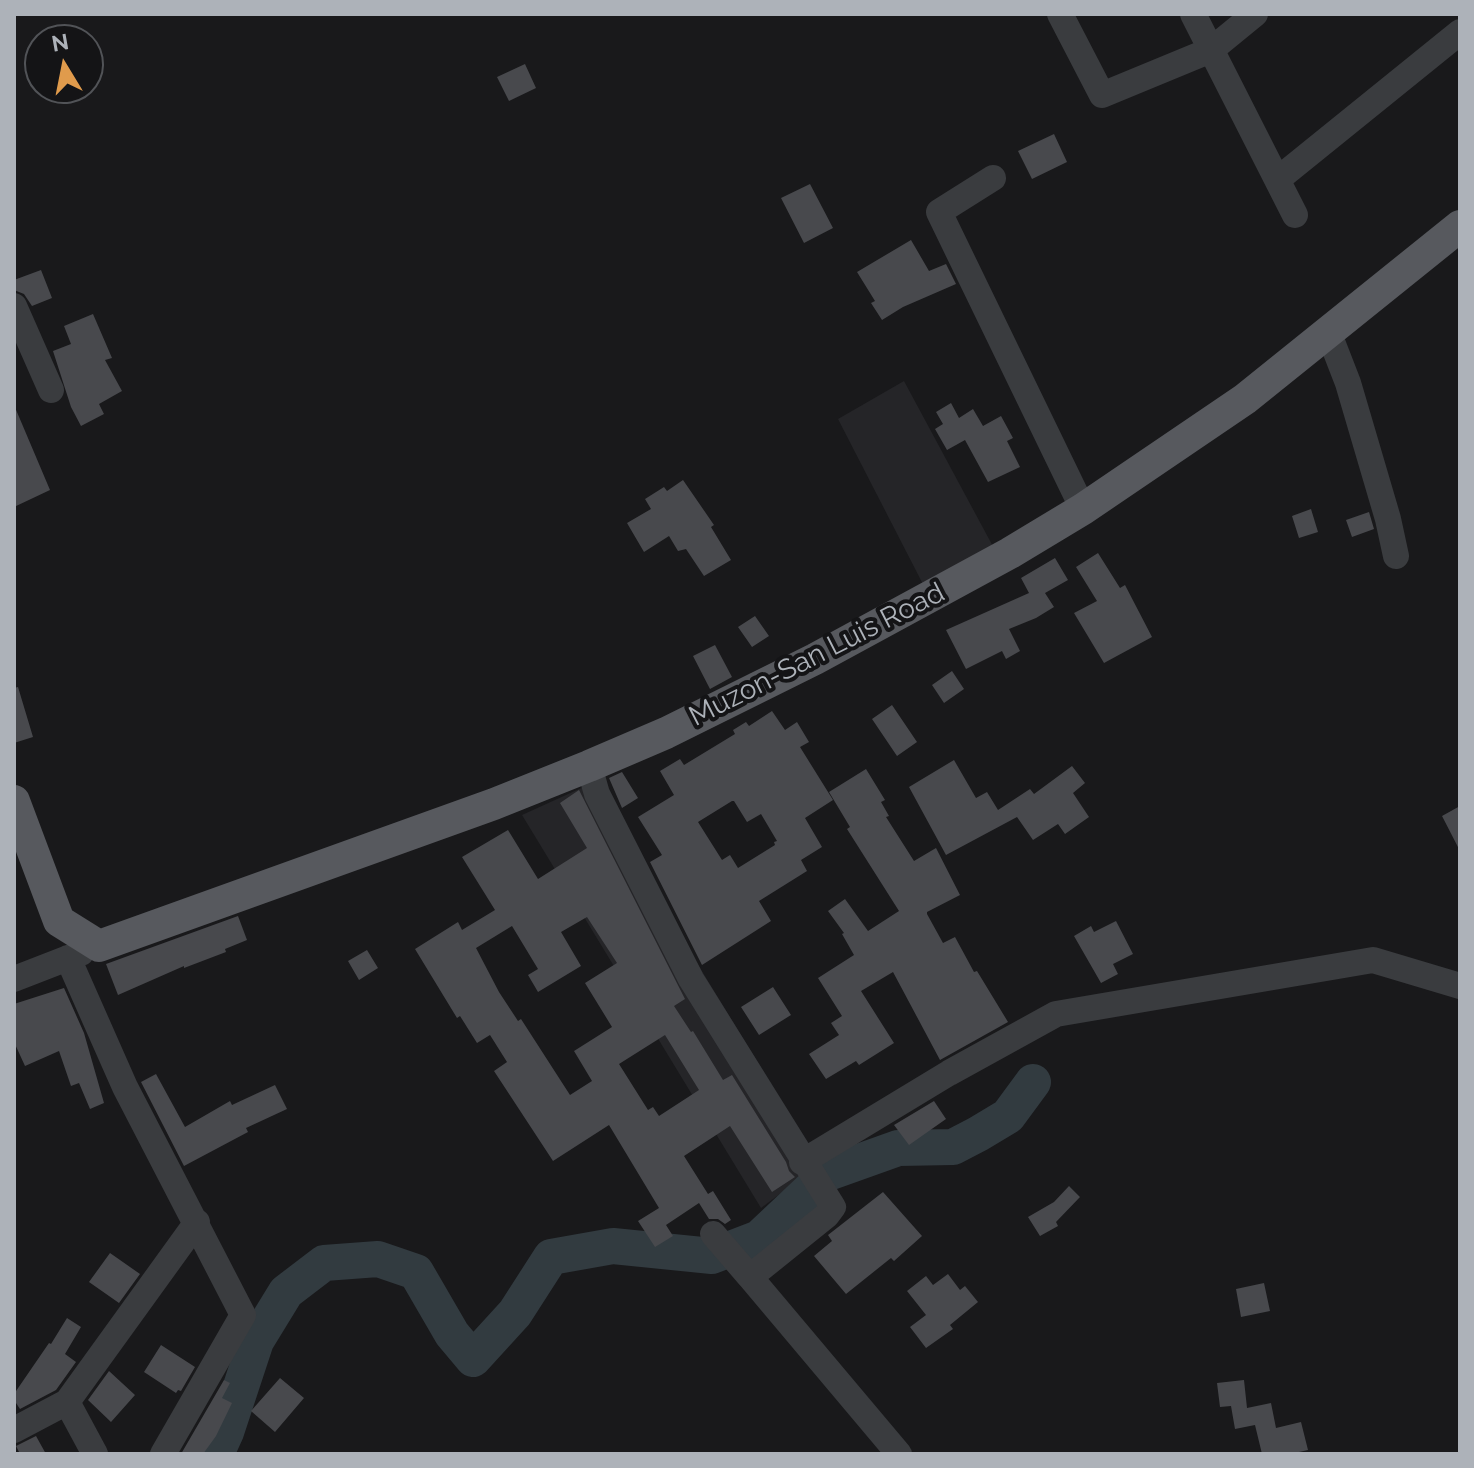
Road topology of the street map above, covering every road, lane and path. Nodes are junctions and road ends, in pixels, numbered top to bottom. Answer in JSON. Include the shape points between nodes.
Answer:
{"nodes":[{"id":1,"x":1060,"y":14,"type":"edge"},
{"id":2,"x":1193,"y":14,"type":"edge"},
{"id":3,"x":1255,"y":14,"type":"edge"},
{"id":4,"x":1460,"y":32,"type":"edge"},
{"id":5,"x":1211,"y":50,"type":"junction"},
{"id":6,"x":993,"y":178,"type":"dead end"},
{"id":7,"x":1277,"y":180,"type":"junction"},
{"id":8,"x":1295,"y":215,"type":"dead end"},
{"id":9,"x":1460,"y":226,"type":"edge"},
{"id":10,"x":14,"y":308,"type":"edge"},
{"id":11,"x":1329,"y":334,"type":"junction"},
{"id":12,"x":51,"y":390,"type":"dead end"},
{"id":13,"x":1083,"y":509,"type":"junction"},
{"id":14,"x":1396,"y":556,"type":"dead end"},
{"id":15,"x":589,"y":766,"type":"junction"},
{"id":16,"x":14,"y":801,"type":"edge"},
{"id":17,"x":59,"y":921,"type":"junction"},
{"id":18,"x":99,"y":946,"type":"junction"},
{"id":19,"x":68,"y":958,"type":"junction"},
{"id":20,"x":42,"y":969,"type":"junction"},
{"id":21,"x":14,"y":979,"type":"edge"},
{"id":22,"x":1460,"y":986,"type":"edge"},
{"id":23,"x":807,"y":1168,"type":"junction"},
{"id":24,"x":197,"y":1222,"type":"junction"},
{"id":25,"x":713,"y":1234,"type":"dead end"},
{"id":26,"x":750,"y":1277,"type":"junction"},
{"id":27,"x":67,"y":1402,"type":"junction"},
{"id":28,"x":14,"y":1430,"type":"edge"},
{"id":29,"x":95,"y":1454,"type":"edge"},
{"id":30,"x":163,"y":1454,"type":"edge"},
{"id":31,"x":899,"y":1454,"type":"edge"}],
"edges":[{"from":1,"to":5,"type":"street","via":[[1102,95]]},
{"from":2,"to":5,"type":"street"},
{"from":3,"to":5,"type":"street"},
{"from":4,"to":7,"type":"street"},
{"from":5,"to":7,"type":"street"},
{"from":6,"to":13,"type":"street","via":[[939,212]]},
{"from":7,"to":8,"type":"street"},
{"from":9,"to":11,"type":"main road","name":"Muzon-San Luis Road"},
{"from":10,"to":12,"type":"street"},
{"from":11,"to":13,"type":"main road","name":"Muzon-San Luis Road","via":[[1178,447]]},
{"from":11,"to":14,"type":"street","via":[[1348,383]]},
{"from":13,"to":15,"type":"main road","name":"Muzon-San Luis Road","via":[[815,659]]},
{"from":15,"to":18,"type":"main road","name":"Muzon-San Luis Road"},
{"from":15,"to":23,"type":"street","via":[[597,794],[691,979]]},
{"from":16,"to":17,"type":"main road"},
{"from":17,"to":18,"type":"main road"},
{"from":17,"to":20,"type":"street"},
{"from":18,"to":19,"type":"street"},
{"from":19,"to":20,"type":"street"},
{"from":19,"to":24,"type":"street","via":[[125,1087]]},
{"from":20,"to":21,"type":"street"},
{"from":22,"to":23,"type":"street","via":[[1373,960],[1056,1014],[949,1073]]},
{"from":23,"to":26,"type":"street","via":[[833,1207]]},
{"from":24,"to":27,"type":"street"},
{"from":24,"to":30,"type":"street","via":[[243,1315]]},
{"from":25,"to":26,"type":"street"},
{"from":26,"to":31,"type":"street"},
{"from":27,"to":28,"type":"street"},
{"from":27,"to":29,"type":"street"}]}
